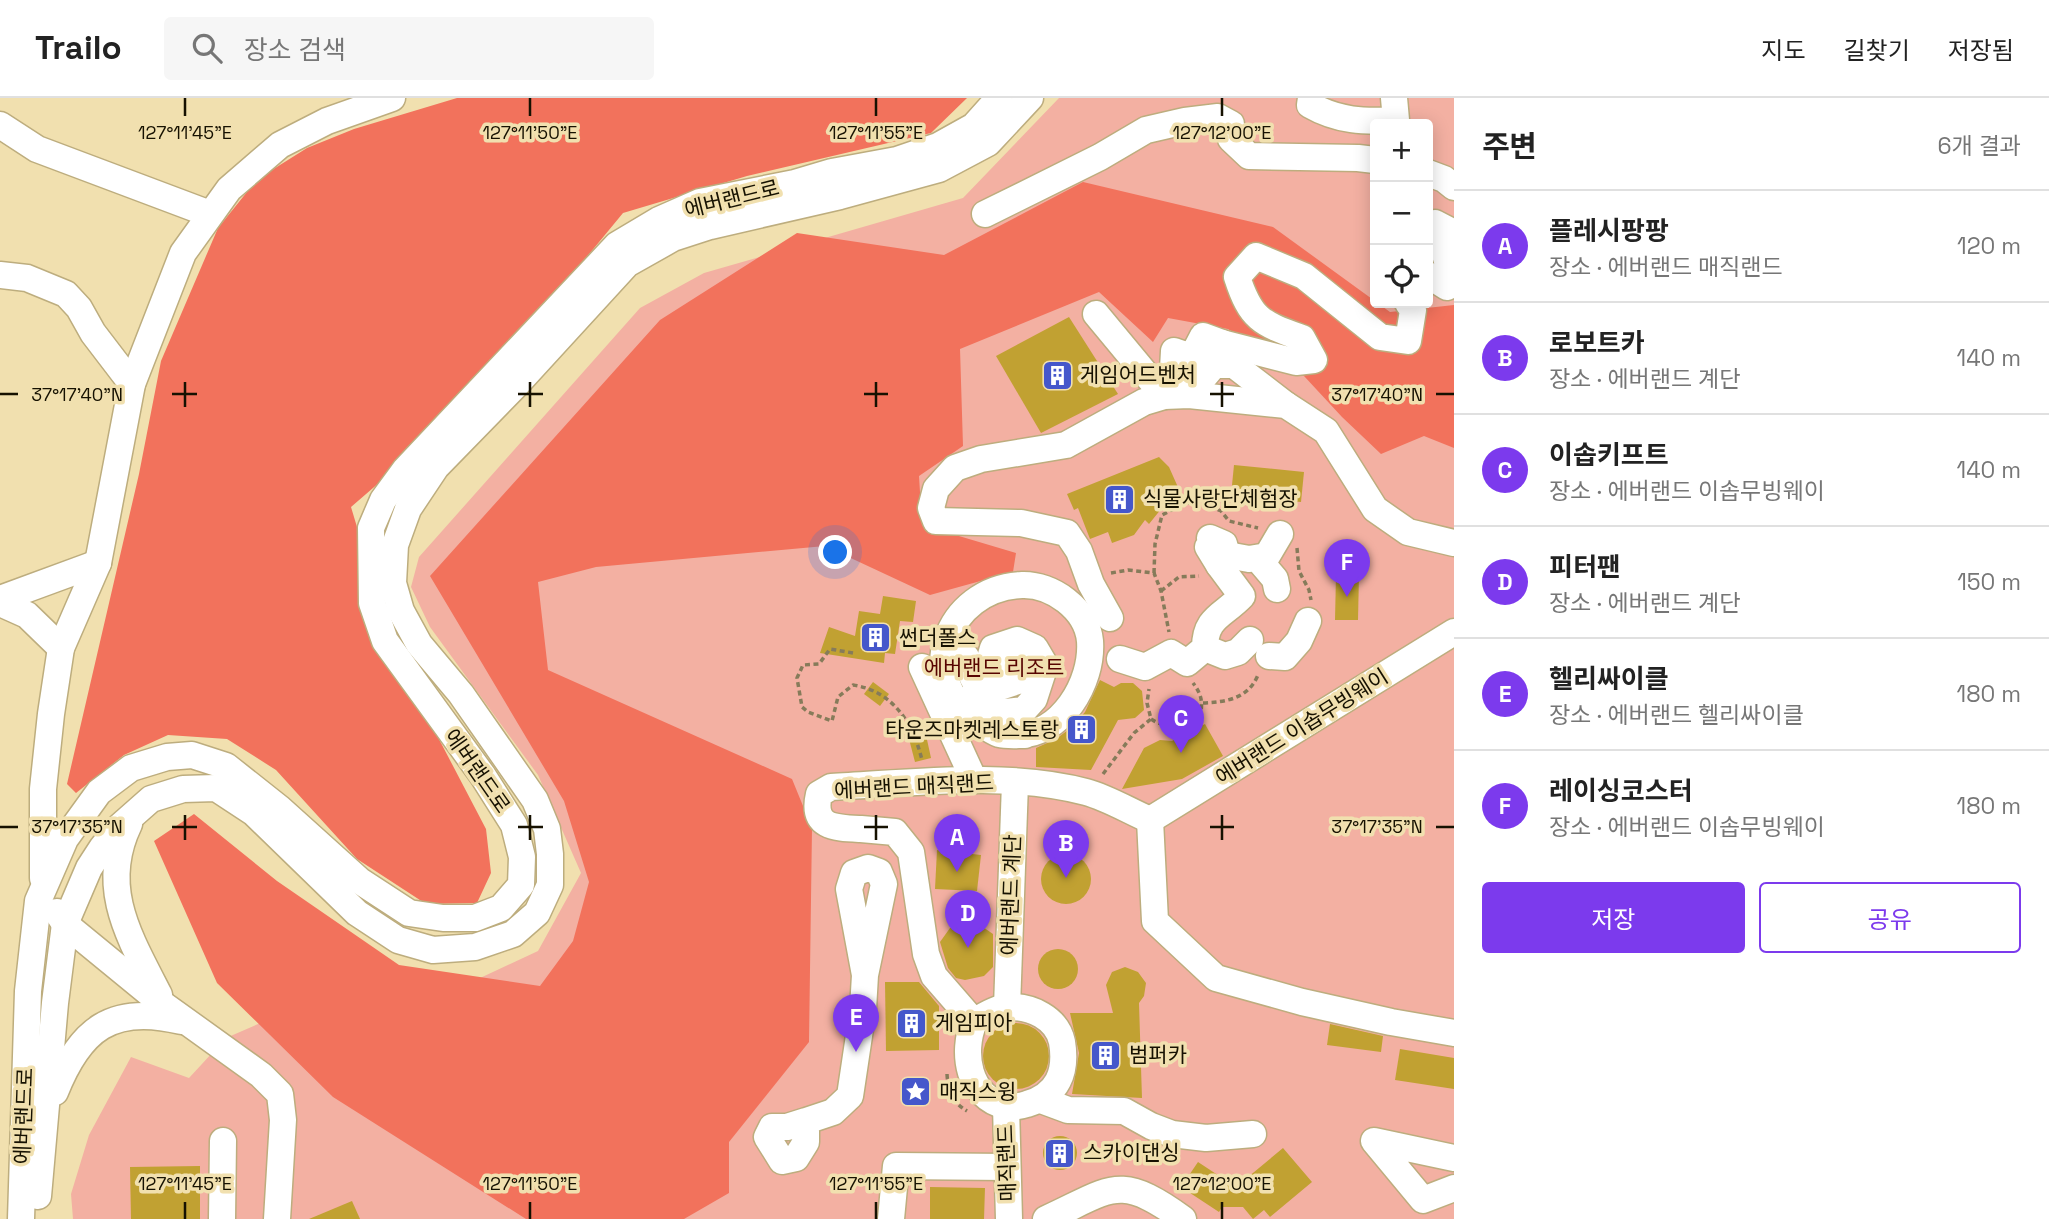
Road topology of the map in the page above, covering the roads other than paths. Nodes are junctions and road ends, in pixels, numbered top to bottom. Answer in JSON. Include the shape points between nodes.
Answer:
{"nodes":[{"id":1,"x":392,"y":98,"type":"edge"},
{"id":2,"x":999,"y":98,"type":"edge"},
{"id":3,"x":1030,"y":98,"type":"edge"},
{"id":4,"x":1311,"y":98,"type":"edge"},
{"id":5,"x":1394,"y":98,"type":"edge"},
{"id":6,"x":1223,"y":108,"type":"edge"},
{"id":7,"x":0,"y":125,"type":"edge"},
{"id":8,"x":1370,"y":159,"type":"edge"},
{"id":9,"x":1433,"y":175,"type":"edge"},
{"id":10,"x":1454,"y":187,"type":"edge"},
{"id":11,"x":210,"y":214,"type":"junction"},
{"id":12,"x":985,"y":214,"type":"dead end"},
{"id":13,"x":1454,"y":233,"type":"edge"},
{"id":14,"x":0,"y":275,"type":"edge"},
{"id":15,"x":1433,"y":278,"type":"edge"},
{"id":16,"x":1412,"y":308,"type":"edge"},
{"id":17,"x":1096,"y":314,"type":"dead end"},
{"id":18,"x":132,"y":384,"type":"junction"},
{"id":19,"x":1164,"y":396,"type":"junction"},
{"id":20,"x":1286,"y":405,"type":"junction"},
{"id":21,"x":1280,"y":534,"type":"dead end"},
{"id":22,"x":1454,"y":543,"type":"edge"},
{"id":23,"x":1258,"y":559,"type":"junction"},
{"id":24,"x":98,"y":563,"type":"junction"},
{"id":25,"x":1277,"y":589,"type":"dead end"},
{"id":26,"x":0,"y":601,"type":"edge"},
{"id":27,"x":1110,"y":618,"type":"dead end"},
{"id":28,"x":1308,"y":621,"type":"dead end"},
{"id":29,"x":1012,"y":625,"type":"dead end"},
{"id":30,"x":1454,"y":632,"type":"edge"},
{"id":31,"x":61,"y":648,"type":"junction"},
{"id":32,"x":1205,"y":648,"type":"junction"},
{"id":33,"x":966,"y":657,"type":"junction"},
{"id":34,"x":1120,"y":659,"type":"dead end"},
{"id":35,"x":922,"y":667,"type":"dead end"},
{"id":36,"x":967,"y":705,"type":"junction"},
{"id":37,"x":974,"y":780,"type":"junction"},
{"id":38,"x":1015,"y":783,"type":"junction"},
{"id":39,"x":43,"y":789,"type":"junction"},
{"id":40,"x":89,"y":806,"type":"junction"},
{"id":41,"x":136,"y":811,"type":"junction"},
{"id":42,"x":1150,"y":820,"type":"junction"},
{"id":43,"x":43,"y":892,"type":"junction"},
{"id":44,"x":65,"y":924,"type":"junction"},
{"id":45,"x":865,"y":975,"type":"dead end"},
{"id":46,"x":164,"y":1006,"type":"junction"},
{"id":47,"x":1007,"y":1007,"type":"junction"},
{"id":48,"x":974,"y":1022,"type":"junction"},
{"id":49,"x":189,"y":1023,"type":"junction"},
{"id":50,"x":1454,"y":1033,"type":"edge"},
{"id":51,"x":1041,"y":1100,"type":"junction"},
{"id":52,"x":1006,"y":1106,"type":"junction"},
{"id":53,"x":44,"y":1120,"type":"junction"},
{"id":54,"x":806,"y":1121,"type":"dead end"},
{"id":55,"x":1253,"y":1133,"type":"dead end"},
{"id":56,"x":223,"y":1141,"type":"dead end"},
{"id":57,"x":1454,"y":1158,"type":"edge"},
{"id":58,"x":1007,"y":1167,"type":"junction"},
{"id":59,"x":1454,"y":1188,"type":"edge"},
{"id":60,"x":1051,"y":1218,"type":"edge"},
{"id":61,"x":21,"y":1219,"type":"edge"},
{"id":62,"x":38,"y":1219,"type":"edge"},
{"id":63,"x":222,"y":1219,"type":"edge"},
{"id":64,"x":277,"y":1219,"type":"edge"},
{"id":65,"x":891,"y":1219,"type":"edge"},
{"id":66,"x":1009,"y":1219,"type":"edge"},
{"id":67,"x":1183,"y":1219,"type":"edge"}],
"edges":[{"from":1,"to":11,"type":"street","via":[[327,121],[280,145],[242,175]]},
{"from":2,"to":40,"type":"street","name":"에버랜드로","via":[[974,126],[939,146],[897,160],[700,202],[617,245],[405,470],[383,500],[371,528],[372,603],[385,641],[514,825],[522,857],[521,885],[501,908],[475,918],[409,913],[360,881],[226,766],[192,755],[131,768],[99,792]]},
{"from":3,"to":41,"type":"street","name":"에버랜드로","via":[[988,143],[939,169],[710,226],[673,238],[627,264],[436,467],[408,509],[395,545],[393,583],[401,611],[419,644],[511,763],[547,829],[550,885],[537,913],[513,934],[475,947],[433,950],[398,940],[357,913],[254,813],[216,788],[183,789],[151,799]]},
{"from":4,"to":5,"type":"street","via":[[1310,105],[1326,114],[1358,122],[1396,120]]},
{"from":6,"to":8,"type":"street","via":[[1231,124],[1231,139],[1250,156]]},
{"from":6,"to":12,"type":"street","via":[[1146,130]]},
{"from":7,"to":11,"type":"street","via":[[37,149]]},
{"from":9,"to":10,"type":"street"},
{"from":11,"to":18,"type":"street","via":[[183,253]]},
{"from":13,"to":15,"type":"street","via":[[1435,223],[1429,236],[1444,251],[1453,281],[1447,287]]},
{"from":14,"to":18,"type":"street","via":[[27,278],[66,294]]},
{"from":16,"to":20,"type":"street","via":[[1408,341],[1380,337],[1304,276],[1256,256],[1237,277],[1245,303],[1266,325],[1302,338],[1314,360],[1209,355],[1234,365]]},
{"from":17,"to":19,"type":"street"},
{"from":18,"to":24,"type":"street"},
{"from":19,"to":20,"type":"street"},
{"from":19,"to":27,"type":"street","via":[[1144,402],[1066,445],[981,459],[955,468],[936,489],[931,508],[936,521],[1021,523],[1067,533]]},
{"from":20,"to":22,"type":"street","via":[[1326,431],[1375,509],[1408,532]]},
{"from":21,"to":23,"type":"street","via":[[1267,556]]},
{"from":23,"to":25,"type":"street","via":[[1275,579]]},
{"from":23,"to":32,"type":"street","via":[[1214,557],[1242,596],[1211,621]]},
{"from":24,"to":26,"type":"street"},
{"from":24,"to":31,"type":"street"},
{"from":26,"to":31,"type":"street","via":[[27,615]]},
{"from":28,"to":32,"type":"street","via":[[1285,657],[1259,648],[1224,656]]},
{"from":29,"to":33,"type":"street","via":[[982,634]]},
{"from":30,"to":42,"type":"street","name":"에버랜드 이솝무빙웨이"},
{"from":31,"to":39,"type":"street"},
{"from":32,"to":34,"type":"street","via":[[1187,663],[1171,653],[1145,667]]},
{"from":33,"to":36,"type":"street","via":[[962,664]]},
{"from":33,"to":36,"type":"street","via":[[976,687],[988,699],[1015,699],[1030,666],[1016,657],[1023,666],[1018,681],[1000,687],[985,676],[993,648],[1017,640],[1035,648],[1045,665],[1034,699],[1024,710],[989,714]]},
{"from":35,"to":37,"type":"street"},
{"from":36,"to":36,"type":"street","via":[[954,699],[944,675],[944,656],[950,630],[979,598],[1000,588],[1048,588],[1080,616],[1090,638],[1089,663],[1072,704],[1056,722],[1021,735],[998,734]]},
{"from":37,"to":38,"type":"street","name":"에버랜드 매직랜드"},
{"from":37,"to":48,"type":"street","name":"에버랜드 매직랜드","via":[[831,787],[819,794],[816,807],[822,821],[837,829],[895,832],[911,852],[926,954],[934,976]]},
{"from":38,"to":42,"type":"street","name":"에버랜드 매직랜드","via":[[1044,783],[1089,793]]},
{"from":38,"to":47,"type":"street","name":"에버랜드 계단"},
{"from":39,"to":40,"type":"street","via":[[58,814],[76,813]]},
{"from":39,"to":43,"type":"street"},
{"from":40,"to":43,"type":"street","name":"에버랜드로","via":[[65,839]]},
{"from":41,"to":44,"type":"street","name":"에버랜드로","via":[[89,868]]},
{"from":41,"to":46,"type":"street","via":[[117,859],[118,901]]},
{"from":42,"to":50,"type":"street","via":[[1155,921],[1216,978],[1302,1002]]},
{"from":43,"to":44,"type":"street"},
{"from":43,"to":61,"type":"street","name":"에버랜드로","via":[[38,901],[28,991]]},
{"from":44,"to":46,"type":"street"},
{"from":44,"to":53,"type":"street","name":"에버랜드로"},
{"from":45,"to":54,"type":"street","via":[[850,1096],[833,1112]]},
{"from":46,"to":49,"type":"street"},
{"from":47,"to":48,"type":"street"},
{"from":47,"to":51,"type":"street","via":[[1044,1016],[1056,1025],[1063,1069],[1055,1088]]},
{"from":48,"to":52,"type":"street","via":[[966,1048],[970,1070],[988,1098]]},
{"from":49,"to":53,"type":"street","via":[[143,1015],[99,1028],[65,1066]]},
{"from":49,"to":64,"type":"street","via":[[280,1094],[283,1120]]},
{"from":51,"to":52,"type":"street"},
{"from":51,"to":55,"type":"street","via":[[1068,1110],[1124,1111],[1172,1133],[1206,1138]]},
{"from":52,"to":58,"type":"street","name":"매직랜드"},
{"from":53,"to":62,"type":"street","name":"에버랜드로"},
{"from":56,"to":63,"type":"street"},
{"from":57,"to":59,"type":"street","via":[[1374,1141],[1423,1200]]},
{"from":58,"to":65,"type":"street","via":[[896,1166]]},
{"from":58,"to":66,"type":"street","name":"매직랜드"},
{"from":60,"to":67,"type":"street","via":[[1095,1194],[1118,1189],[1139,1192]]}]}
